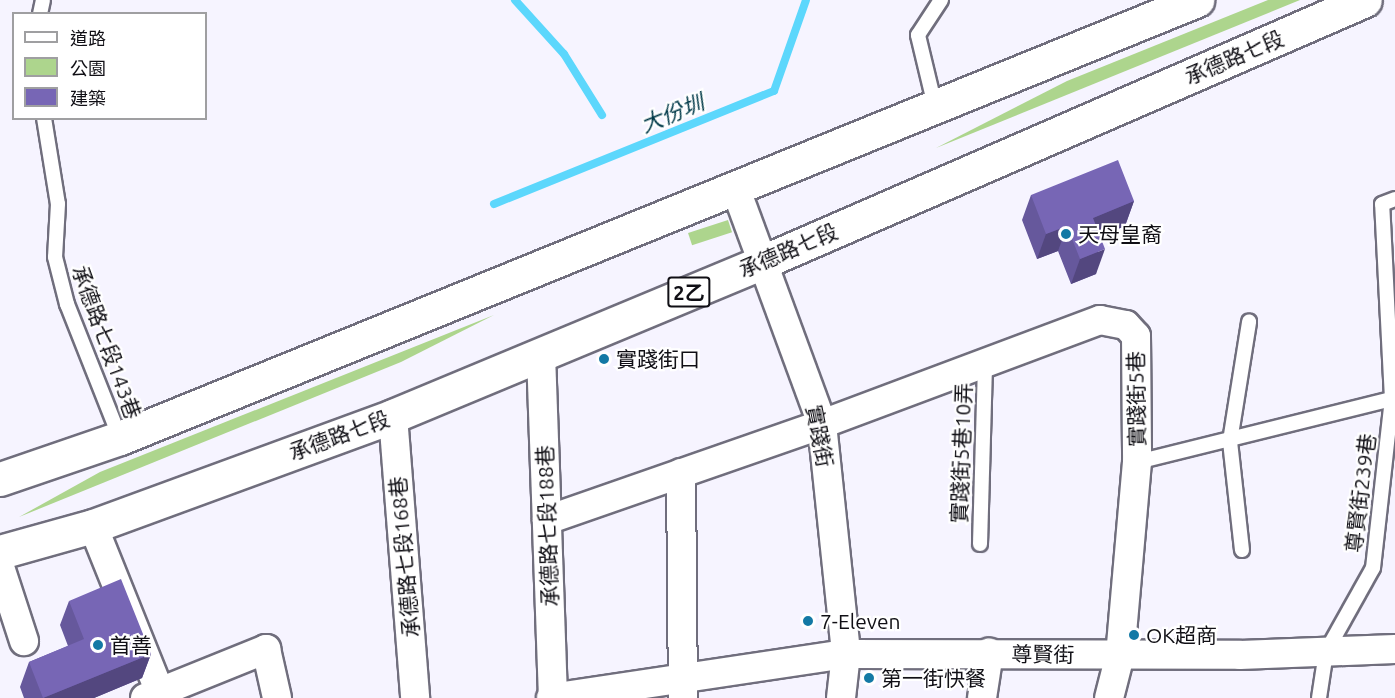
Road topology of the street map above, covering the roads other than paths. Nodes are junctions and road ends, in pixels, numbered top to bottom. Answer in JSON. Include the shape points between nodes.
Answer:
{"nodes":[{"id":1,"x":941,"y":0,"type":"edge"},
{"id":2,"x":1197,"y":0,"type":"edge"},
{"id":3,"x":1365,"y":0,"type":"edge"},
{"id":4,"x":935,"y":106,"type":"junction"},
{"id":5,"x":44,"y":120,"type":"edge"},
{"id":6,"x":735,"y":187,"type":"junction"},
{"id":7,"x":1395,"y":199,"type":"edge"},
{"id":8,"x":765,"y":261,"type":"junction"},
{"id":9,"x":1249,"y":322,"type":"dead end"},
{"id":10,"x":541,"y":354,"type":"junction"},
{"id":11,"x":985,"y":363,"type":"junction"},
{"id":12,"x":1394,"y":399,"type":"edge"},
{"id":13,"x":393,"y":416,"type":"junction"},
{"id":14,"x":822,"y":424,"type":"junction"},
{"id":15,"x":120,"y":438,"type":"junction"},
{"id":16,"x":1230,"y":441,"type":"junction"},
{"id":17,"x":1137,"y":462,"type":"junction"},
{"id":18,"x":681,"y":473,"type":"junction"},
{"id":19,"x":0,"y":479,"type":"edge"},
{"id":20,"x":547,"y":520,"type":"junction"},
{"id":21,"x":93,"y":526,"type":"junction"},
{"id":22,"x":980,"y":544,"type":"dead end"},
{"id":23,"x":1242,"y":550,"type":"dead end"},
{"id":24,"x":0,"y":552,"type":"edge"},
{"id":25,"x":0,"y":567,"type":"edge"},
{"id":26,"x":24,"y":641,"type":"dead end"},
{"id":27,"x":1395,"y":650,"type":"edge"},
{"id":28,"x":1326,"y":651,"type":"junction"},
{"id":29,"x":989,"y":653,"type":"junction"},
{"id":30,"x":846,"y":654,"type":"junction"},
{"id":31,"x":1120,"y":655,"type":"junction"},
{"id":32,"x":683,"y":688,"type":"edge"},
{"id":33,"x":156,"y":696,"type":"edge"},
{"id":34,"x":277,"y":698,"type":"edge"},
{"id":35,"x":415,"y":698,"type":"edge"},
{"id":36,"x":552,"y":698,"type":"edge"},
{"id":37,"x":841,"y":698,"type":"edge"},
{"id":38,"x":982,"y":698,"type":"edge"},
{"id":39,"x":1109,"y":698,"type":"edge"},
{"id":40,"x":1319,"y":698,"type":"edge"}],
"edges":[{"from":1,"to":4,"type":"lane","via":[[918,35]]},
{"from":2,"to":4,"type":"main road"},
{"from":3,"to":8,"type":"main road","name":"承德路七段","number":"2乙"},
{"from":4,"to":6,"type":"main road"},
{"from":5,"to":15,"type":"lane","name":"承德路七段143巷","via":[[58,204],[55,257],[67,304]]},
{"from":6,"to":8,"type":"street","name":"實踐街"},
{"from":6,"to":15,"type":"main road"},
{"from":7,"to":12,"type":"lane","name":"尊賢街239巷","via":[[1382,204]]},
{"from":8,"to":10,"type":"main road","name":"承德路七段","number":"2乙"},
{"from":8,"to":14,"type":"street","name":"實踐街"},
{"from":9,"to":16,"type":"lane"},
{"from":10,"to":13,"type":"main road","name":"承德路七段","number":"2乙"},
{"from":10,"to":20,"type":"street","name":"承德路七段188巷"},
{"from":11,"to":14,"type":"street","name":"實踐街5巷"},
{"from":11,"to":17,"type":"street","name":"實踐街5巷","via":[[1100,320],[1126,325],[1136,336]]},
{"from":11,"to":22,"type":"lane","name":"實踐街5巷10弄"},
{"from":12,"to":16,"type":"lane"},
{"from":12,"to":28,"type":"lane","name":"尊賢街239巷","via":[[1373,568]]},
{"from":13,"to":21,"type":"main road","name":"承德路七段","number":"2乙"},
{"from":13,"to":35,"type":"street","name":"承德路七段168巷"},
{"from":14,"to":18,"type":"street","name":"實踐街5巷"},
{"from":14,"to":30,"type":"street","name":"實踐街"},
{"from":15,"to":19,"type":"main road"},
{"from":16,"to":17,"type":"lane"},
{"from":16,"to":23,"type":"lane"},
{"from":17,"to":31,"type":"street","name":"實踐街5巷"},
{"from":18,"to":20,"type":"street","name":"實踐街5巷"},
{"from":18,"to":32,"type":"street"},
{"from":20,"to":36,"type":"street","name":"承德路七段188巷"},
{"from":21,"to":24,"type":"main road","name":"承德路七段","number":"2乙"},
{"from":21,"to":33,"type":"street"},
{"from":25,"to":26,"type":"street"},
{"from":27,"to":28,"type":"street","name":"尊賢街"},
{"from":28,"to":31,"type":"street","name":"尊賢街"},
{"from":28,"to":40,"type":"lane"},
{"from":29,"to":30,"type":"street","name":"尊賢街"},
{"from":29,"to":31,"type":"street","name":"尊賢街"},
{"from":29,"to":38,"type":"street"},
{"from":30,"to":32,"type":"street","name":"尊賢街"},
{"from":30,"to":37,"type":"street","name":"實踐街"},
{"from":31,"to":39,"type":"street","name":"實踐街5巷"},
{"from":32,"to":36,"type":"street","name":"尊賢街"},
{"from":33,"to":34,"type":"street","via":[[266,649]]}]}
